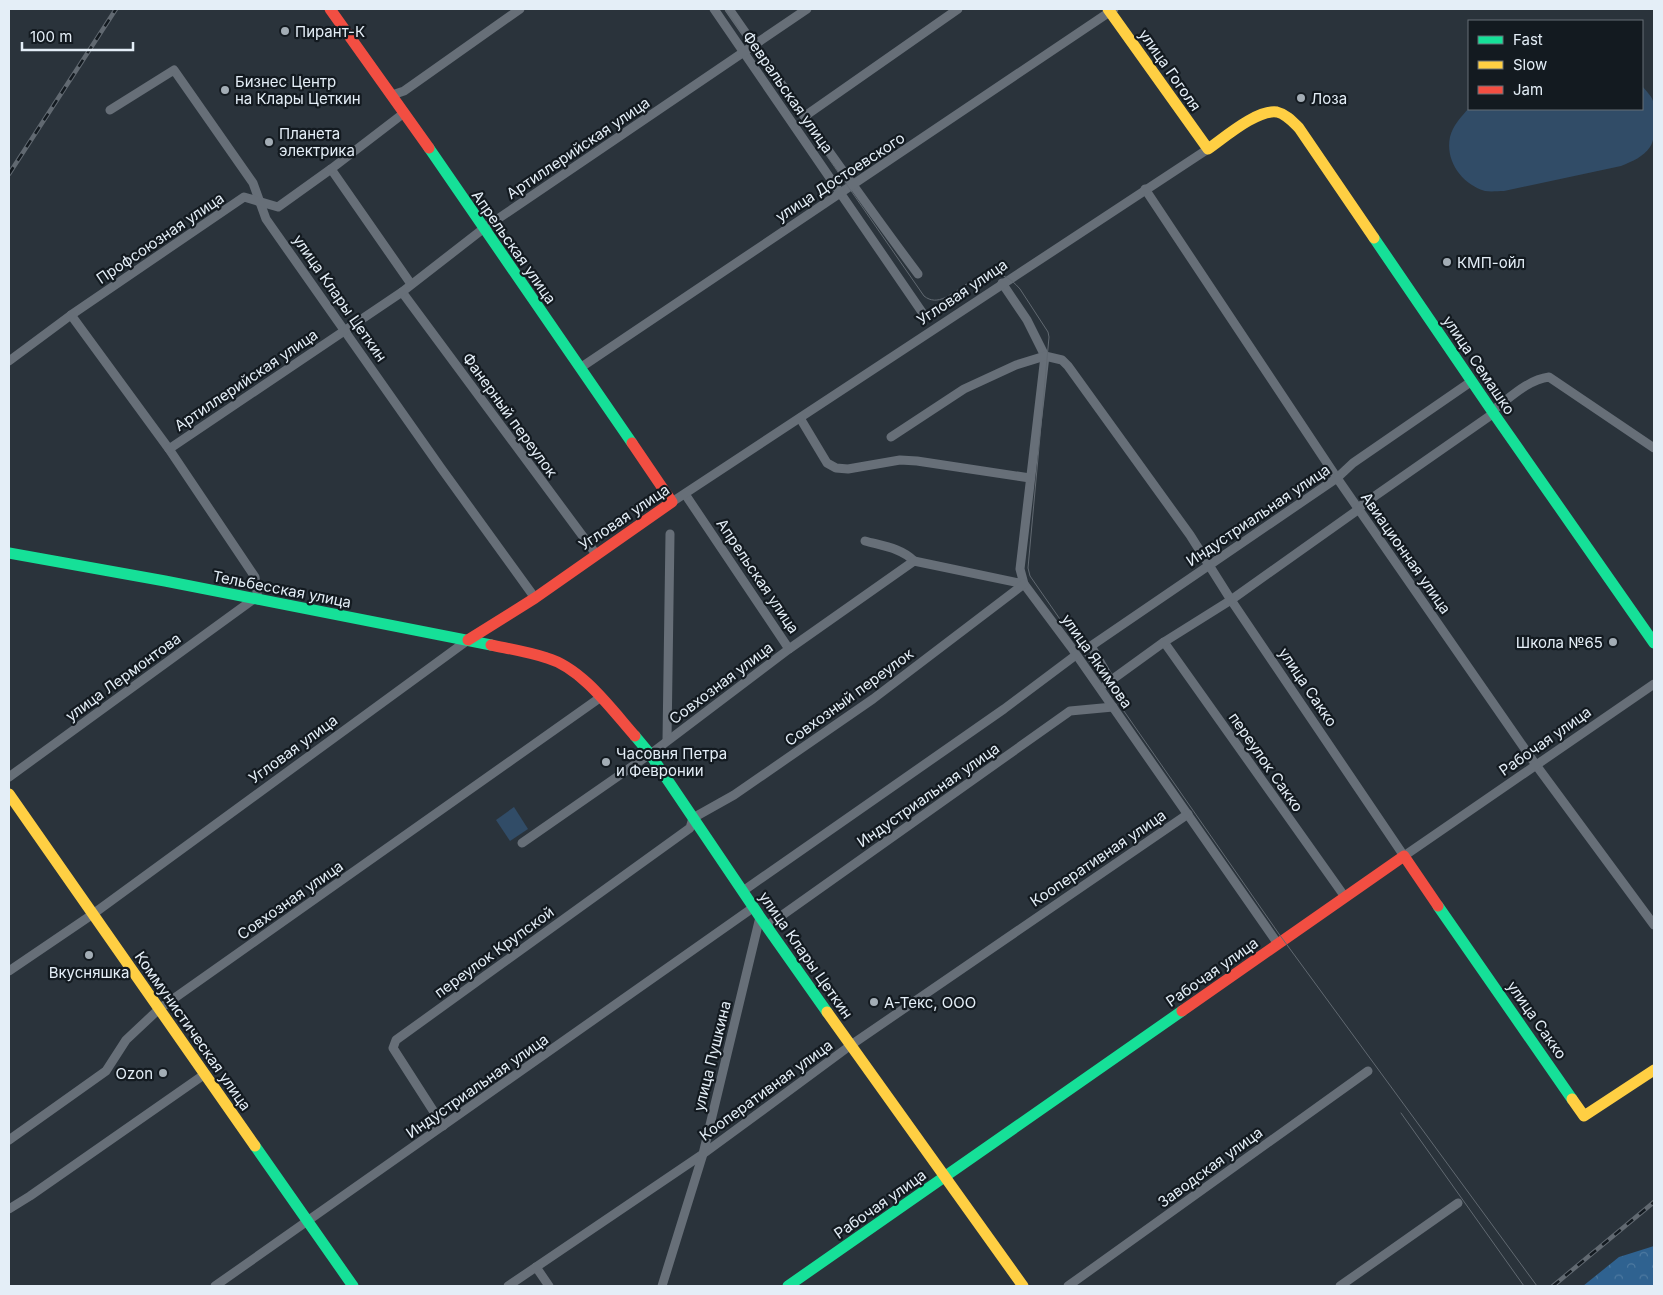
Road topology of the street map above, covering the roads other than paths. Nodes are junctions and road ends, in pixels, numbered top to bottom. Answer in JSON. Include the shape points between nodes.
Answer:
{"nodes":[{"id":1,"x":330,"y":9,"type":"edge"},
{"id":2,"x":520,"y":9,"type":"edge"},
{"id":3,"x":714,"y":9,"type":"edge"},
{"id":4,"x":729,"y":9,"type":"edge"},
{"id":5,"x":807,"y":9,"type":"edge"},
{"id":6,"x":958,"y":9,"type":"edge"},
{"id":7,"x":1111,"y":10,"type":"edge"},
{"id":8,"x":754,"y":46,"type":"junction"},
{"id":9,"x":744,"y":52,"type":"junction"},
{"id":10,"x":392,"y":95,"type":"junction"},
{"id":11,"x":110,"y":110,"type":"dead end"},
{"id":12,"x":1274,"y":112,"type":"joint"},
{"id":13,"x":404,"y":113,"type":"junction"},
{"id":14,"x":805,"y":116,"type":"junction"},
{"id":15,"x":1208,"y":149,"type":"junction"},
{"id":16,"x":331,"y":169,"type":"junction"},
{"id":17,"x":853,"y":186,"type":"junction"},
{"id":18,"x":1145,"y":190,"type":"junction"},
{"id":19,"x":840,"y":192,"type":"junction"},
{"id":20,"x":260,"y":202,"type":"junction"},
{"id":21,"x":483,"y":229,"type":"junction"},
{"id":22,"x":918,"y":274,"type":"dead end"},
{"id":23,"x":1002,"y":283,"type":"junction"},
{"id":24,"x":411,"y":284,"type":"junction"},
{"id":25,"x":402,"y":292,"type":"junction"},
{"id":26,"x":71,"y":315,"type":"junction"},
{"id":27,"x":924,"y":315,"type":"dead end"},
{"id":28,"x":344,"y":331,"type":"junction"},
{"id":29,"x":1045,"y":356,"type":"junction"},
{"id":30,"x":9,"y":361,"type":"edge"},
{"id":31,"x":580,"y":368,"type":"junction"},
{"id":32,"x":1472,"y":381,"type":"junction"},
{"id":33,"x":1493,"y":412,"type":"junction"},
{"id":34,"x":800,"y":418,"type":"junction"},
{"id":35,"x":890,"y":436,"type":"dead end"},
{"id":36,"x":1654,"y":448,"type":"edge"},
{"id":37,"x":169,"y":449,"type":"junction"},
{"id":38,"x":1030,"y":478,"type":"junction"},
{"id":39,"x":1338,"y":478,"type":"junction"},
{"id":40,"x":685,"y":494,"type":"junction"},
{"id":41,"x":672,"y":502,"type":"junction"},
{"id":42,"x":1359,"y":510,"type":"junction"},
{"id":43,"x":670,"y":534,"type":"dead end"},
{"id":44,"x":865,"y":541,"type":"dead end"},
{"id":45,"x":9,"y":553,"type":"edge"},
{"id":46,"x":596,"y":554,"type":"junction"},
{"id":47,"x":914,"y":561,"type":"junction"},
{"id":48,"x":1209,"y":565,"type":"junction"},
{"id":49,"x":1024,"y":584,"type":"junction"},
{"id":50,"x":536,"y":598,"type":"junction"},
{"id":51,"x":256,"y":599,"type":"junction"},
{"id":52,"x":1231,"y":600,"type":"junction"},
{"id":53,"x":468,"y":640,"type":"junction"},
{"id":54,"x":1164,"y":642,"type":"junction"},
{"id":55,"x":1654,"y":643,"type":"edge"},
{"id":56,"x":789,"y":649,"type":"junction"},
{"id":57,"x":1076,"y":655,"type":"junction"},
{"id":58,"x":549,"y":658,"type":"joint"},
{"id":59,"x":1111,"y":681,"type":"junction"},
{"id":60,"x":1654,"y":684,"type":"edge"},
{"id":61,"x":1100,"y":689,"type":"junction"},
{"id":62,"x":601,"y":697,"type":"junction"},
{"id":63,"x":1113,"y":707,"type":"junction"},
{"id":64,"x":667,"y":740,"type":"junction"},
{"id":65,"x":649,"y":754,"type":"junction"},
{"id":66,"x":1536,"y":765,"type":"junction"},
{"id":67,"x":9,"y":777,"type":"edge"},
{"id":68,"x":9,"y":794,"type":"edge"},
{"id":69,"x":1188,"y":814,"type":"junction"},
{"id":70,"x":692,"y":823,"type":"junction"},
{"id":71,"x":522,"y":843,"type":"dead end"},
{"id":72,"x":1404,"y":856,"type":"junction"},
{"id":73,"x":743,"y":891,"type":"junction"},
{"id":74,"x":1345,"y":898,"type":"junction"},
{"id":75,"x":93,"y":914,"type":"junction"},
{"id":76,"x":760,"y":916,"type":"junction"},
{"id":77,"x":1654,"y":926,"type":"edge"},
{"id":78,"x":1278,"y":944,"type":"junction"},
{"id":79,"x":9,"y":972,"type":"edge"},
{"id":80,"x":159,"y":1009,"type":"junction"},
{"id":81,"x":850,"y":1045,"type":"junction"},
{"id":82,"x":1654,"y":1070,"type":"edge"},
{"id":83,"x":1368,"y":1071,"type":"dead end"},
{"id":84,"x":205,"y":1074,"type":"junction"},
{"id":85,"x":442,"y":1126,"type":"junction"},
{"id":86,"x":9,"y":1140,"type":"edge"},
{"id":87,"x":702,"y":1154,"type":"junction"},
{"id":88,"x":945,"y":1177,"type":"junction"},
{"id":89,"x":1458,"y":1203,"type":"dead end"},
{"id":90,"x":9,"y":1209,"type":"edge"},
{"id":91,"x":307,"y":1221,"type":"junction"},
{"id":92,"x":536,"y":1266,"type":"junction"},
{"id":93,"x":215,"y":1286,"type":"edge"},
{"id":94,"x":353,"y":1286,"type":"edge"},
{"id":95,"x":508,"y":1286,"type":"edge"},
{"id":96,"x":550,"y":1286,"type":"edge"},
{"id":97,"x":662,"y":1286,"type":"edge"},
{"id":98,"x":788,"y":1286,"type":"edge"},
{"id":99,"x":1023,"y":1286,"type":"edge"},
{"id":100,"x":1068,"y":1286,"type":"edge"},
{"id":101,"x":1340,"y":1286,"type":"edge"}],
"edges":[{"from":1,"to":10,"type":"street","name":"Апрельская улица"},
{"from":2,"to":10,"type":"street","via":[[404,91]]},
{"from":3,"to":9,"type":"street","name":"Февральская улица"},
{"from":4,"to":8,"type":"street"},
{"from":5,"to":8,"type":"street","name":"Артиллерийская улица"},
{"from":6,"to":14,"type":"street"},
{"from":7,"to":15,"type":"street","name":"улица Гоголя"},
{"from":7,"to":17,"type":"street","name":"улица Достоевского"},
{"from":8,"to":9,"type":"street","name":"Артиллерийская улица"},
{"from":8,"to":14,"type":"street"},
{"from":9,"to":19,"type":"street","name":"Февральская улица"},
{"from":9,"to":21,"type":"street","name":"Артиллерийская улица"},
{"from":10,"to":13,"type":"street","name":"Апрельская улица"},
{"from":11,"to":20,"type":"street","name":"улица Клары Цеткин","via":[[174,70],[254,183]]},
{"from":12,"to":15,"type":"street","name":"Угловая улица","via":[[1260,115]]},
{"from":12,"to":32,"type":"street","name":"улица Семашко","via":[[1286,116],[1299,128]]},
{"from":13,"to":16,"type":"street","name":"Профсоюзная улица"},
{"from":13,"to":21,"type":"street","name":"Апрельская улица"},
{"from":14,"to":17,"type":"street"},
{"from":15,"to":18,"type":"street","name":"Угловая улица"},
{"from":16,"to":20,"type":"street","name":"Профсоюзная улица","via":[[278,206]]},
{"from":16,"to":24,"type":"street"},
{"from":17,"to":19,"type":"street","name":"улица Достоевского"},
{"from":17,"to":22,"type":"street"},
{"from":18,"to":23,"type":"street","name":"Угловая улица"},
{"from":18,"to":39,"type":"street","name":"Авиационная улица"},
{"from":19,"to":27,"type":"street","name":"Февральская улица"},
{"from":19,"to":31,"type":"street","name":"улица Достоевского"},
{"from":20,"to":26,"type":"street","name":"Профсоюзная улица","via":[[244,197]]},
{"from":20,"to":28,"type":"street","name":"улица Клары Цеткин","via":[[266,219]]},
{"from":21,"to":24,"type":"street","name":"Артиллерийская улица"},
{"from":21,"to":31,"type":"street","name":"Апрельская улица"},
{"from":23,"to":29,"type":"street","via":[[1038,338]]},
{"from":23,"to":34,"type":"street","name":"Угловая улица"},
{"from":24,"to":25,"type":"street","name":"Артиллерийская улица"},
{"from":25,"to":28,"type":"street","name":"Артиллерийская улица"},
{"from":25,"to":46,"type":"street","name":"Фанерный переулок"},
{"from":26,"to":30,"type":"street","name":"Профсоюзная улица"},
{"from":26,"to":37,"type":"street"},
{"from":28,"to":37,"type":"street","name":"Артиллерийская улица"},
{"from":28,"to":50,"type":"street","name":"улица Клары Цеткин"},
{"from":29,"to":35,"type":"street","via":[[1016,365],[964,389]]},
{"from":29,"to":38,"type":"street","name":"улица Якимова"},
{"from":29,"to":48,"type":"street","name":"улица Сакко","via":[[1062,360],[1068,366]]},
{"from":31,"to":41,"type":"street","name":"Апрельская улица"},
{"from":32,"to":33,"type":"street","name":"улица Семашко"},
{"from":32,"to":39,"type":"street","name":"Индустриальная улица","via":[[1353,463]]},
{"from":33,"to":36,"type":"street","via":[[1530,383],[1549,377]]},
{"from":33,"to":42,"type":"street"},
{"from":33,"to":55,"type":"street","name":"улица Семашко"},
{"from":34,"to":38,"type":"street","via":[[827,463],[836,468],[900,460]]},
{"from":34,"to":40,"type":"street","name":"Угловая улица"},
{"from":37,"to":51,"type":"street","via":[[255,577]]},
{"from":38,"to":49,"type":"street","name":"улица Якимова","via":[[1020,569]]},
{"from":39,"to":42,"type":"street","name":"Авиационная улица"},
{"from":39,"to":48,"type":"street","name":"Индустриальная улица"},
{"from":40,"to":41,"type":"street","name":"Угловая улица"},
{"from":40,"to":56,"type":"street","name":"Апрельская улица"},
{"from":41,"to":46,"type":"street","name":"Угловая улица"},
{"from":42,"to":52,"type":"street"},
{"from":42,"to":66,"type":"street","name":"Авиационная улица"},
{"from":43,"to":64,"type":"street"},
{"from":44,"to":47,"type":"street","via":[[900,551]]},
{"from":45,"to":51,"type":"street","name":"Тельбесская улица"},
{"from":46,"to":50,"type":"street","name":"Угловая улица"},
{"from":47,"to":49,"type":"street"},
{"from":47,"to":56,"type":"street","name":"Совхозная улица"},
{"from":48,"to":52,"type":"street","name":"улица Сакко"},
{"from":48,"to":59,"type":"street","name":"Индустриальная улица","via":[[1091,646]]},
{"from":49,"to":57,"type":"street","name":"улица Якимова"},
{"from":49,"to":70,"type":"street","name":"Совхозный переулок","via":[[874,699]]},
{"from":50,"to":53,"type":"street","name":"Угловая улица"},
{"from":51,"to":53,"type":"street","name":"Тельбесская улица"},
{"from":51,"to":67,"type":"street","name":"улица Лермонтова"},
{"from":52,"to":54,"type":"street"},
{"from":52,"to":72,"type":"street","name":"улица Сакко"},
{"from":53,"to":58,"type":"street","name":"Тельбесская улица"},
{"from":53,"to":75,"type":"street","name":"Угловая улица"},
{"from":54,"to":59,"type":"street"},
{"from":54,"to":74,"type":"street","name":"переулок Сакко"},
{"from":56,"to":64,"type":"street","name":"Совхозная улица"},
{"from":57,"to":61,"type":"street","name":"улица Якимова"},
{"from":57,"to":73,"type":"street","name":"Индустриальная улица"},
{"from":58,"to":62,"type":"street","name":"улица Клары Цеткин","via":[[576,673]]},
{"from":59,"to":61,"type":"street"},
{"from":60,"to":66,"type":"street","name":"Рабочая улица"},
{"from":61,"to":63,"type":"street","name":"улица Якимова"},
{"from":62,"to":65,"type":"street","name":"улица Клары Цеткин"},
{"from":62,"to":80,"type":"street","name":"Совхозная улица"},
{"from":63,"to":69,"type":"street","name":"улица Якимова"},
{"from":63,"to":76,"type":"street","name":"Индустриальная улица","via":[[1070,712]]},
{"from":64,"to":65,"type":"street","name":"Совхозная улица"},
{"from":65,"to":70,"type":"street","name":"улица Клары Цеткин"},
{"from":65,"to":71,"type":"street","name":"Совхозная улица"},
{"from":66,"to":72,"type":"street","name":"Рабочая улица"},
{"from":66,"to":77,"type":"street","name":"Авиационная улица"},
{"from":68,"to":75,"type":"street","name":"Коммунистическая улица"},
{"from":69,"to":78,"type":"street","name":"улица Якимова"},
{"from":69,"to":81,"type":"street","name":"Кооперативная улица"},
{"from":70,"to":73,"type":"street","name":"улица Клары Цеткин"},
{"from":70,"to":85,"type":"street","name":"переулок Крупской","via":[[396,1040],[393,1048]]},
{"from":72,"to":74,"type":"street","name":"Рабочая улица"},
{"from":72,"to":82,"type":"street","name":"улица Сакко","via":[[1584,1116]]},
{"from":73,"to":76,"type":"street","name":"улица Клары Цеткин"},
{"from":74,"to":78,"type":"street","name":"Рабочая улица"},
{"from":75,"to":79,"type":"street","name":"Угловая улица"},
{"from":75,"to":80,"type":"street","name":"Коммунистическая улица"},
{"from":76,"to":81,"type":"street","name":"улица Клары Цеткин"},
{"from":76,"to":85,"type":"street","name":"Индустриальная улица"},
{"from":76,"to":87,"type":"street","name":"улица Пушкина"},
{"from":78,"to":88,"type":"street","name":"Рабочая улица"},
{"from":80,"to":84,"type":"street","name":"Коммунистическая улица"},
{"from":80,"to":86,"type":"street","name":"Совхозная улица","via":[[126,1040],[106,1071]]},
{"from":81,"to":87,"type":"street","name":"Кооперативная улица"},
{"from":81,"to":88,"type":"street","name":"улица Клары Цеткин"},
{"from":83,"to":100,"type":"street","name":"Заводская улица"},
{"from":84,"to":90,"type":"street"},
{"from":84,"to":91,"type":"street","name":"Коммунистическая улица"},
{"from":85,"to":91,"type":"street","name":"Индустриальная улица"},
{"from":87,"to":92,"type":"street","name":"Кооперативная улица"},
{"from":87,"to":97,"type":"street","name":"улица Пушкина"},
{"from":88,"to":98,"type":"street","name":"Рабочая улица"},
{"from":88,"to":99,"type":"street","name":"улица Клары Цеткин"},
{"from":89,"to":101,"type":"street"},
{"from":91,"to":93,"type":"street","name":"Индустриальная улица"},
{"from":91,"to":94,"type":"street","name":"Коммунистическая улица"},
{"from":92,"to":95,"type":"street","name":"Кооперативная улица"},
{"from":92,"to":96,"type":"street"}]}
